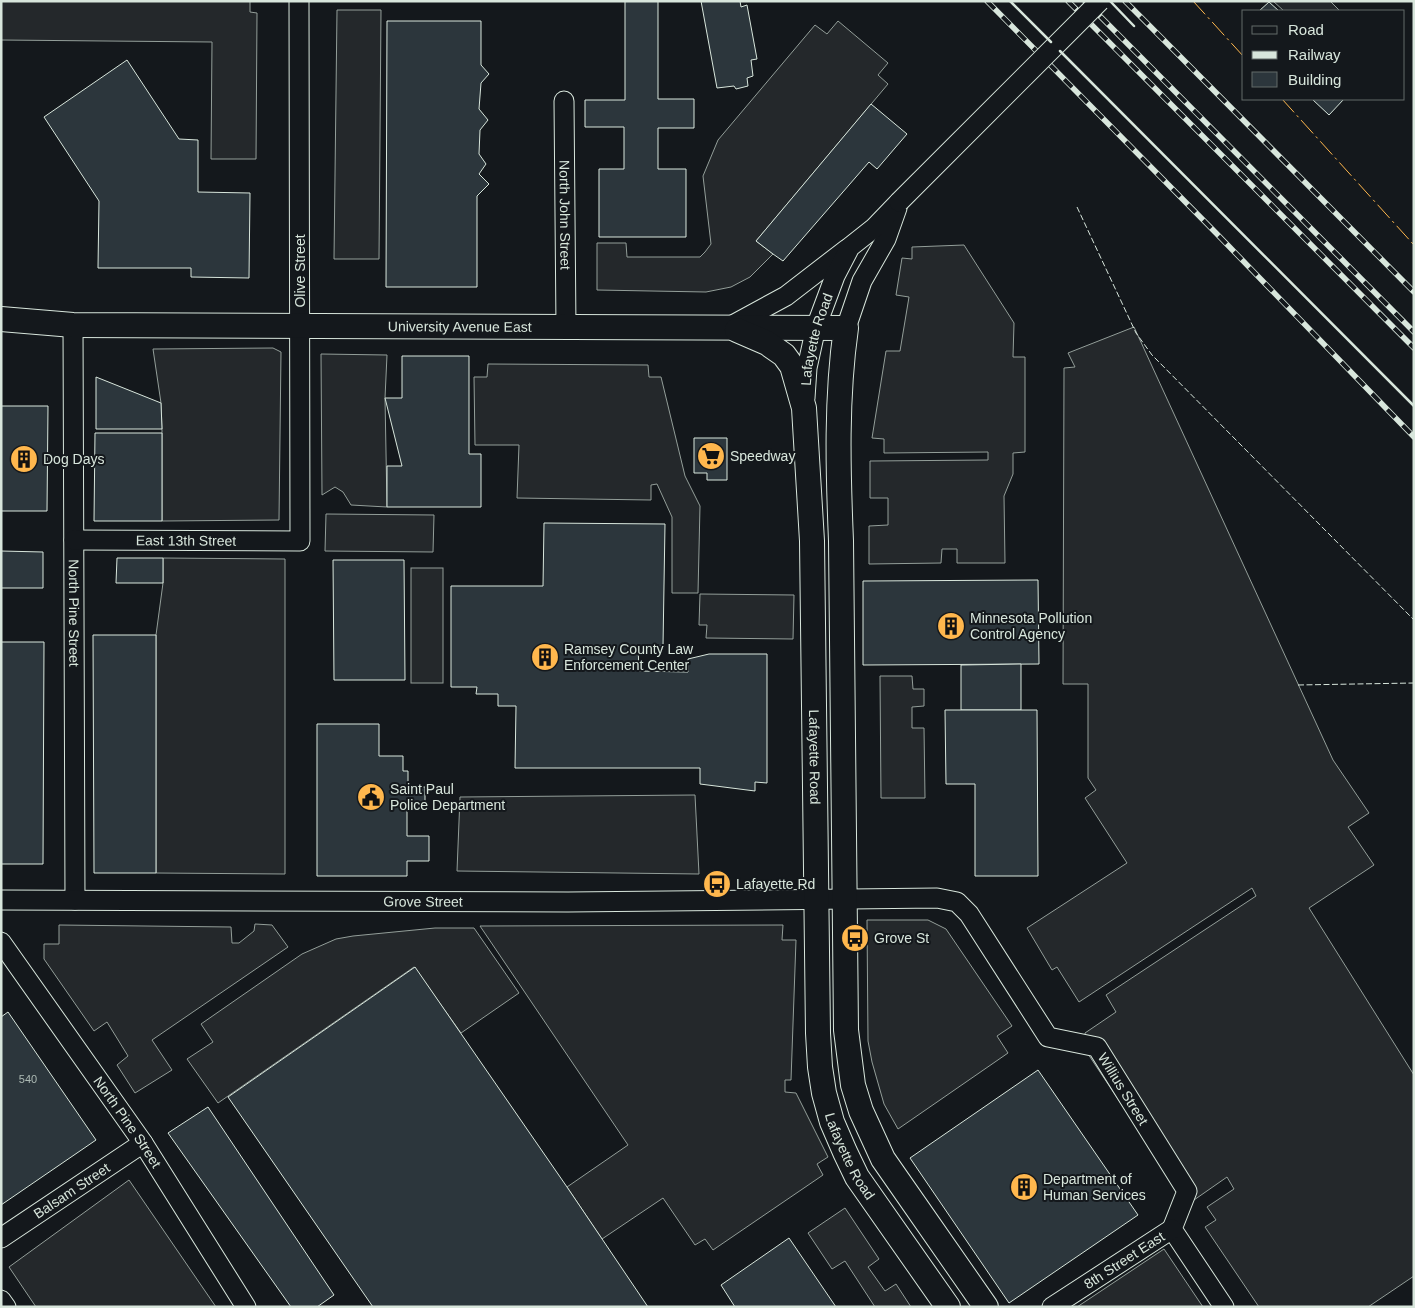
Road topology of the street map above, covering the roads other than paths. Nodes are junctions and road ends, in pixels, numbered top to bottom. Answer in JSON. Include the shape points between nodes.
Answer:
{"nodes":[{"id":1,"x":299,"y":1,"type":"edge"},
{"id":2,"x":1100,"y":1,"type":"edge"},
{"id":3,"x":564,"y":101,"type":"dead end"},
{"id":4,"x":899,"y":202,"type":"junction"},
{"id":5,"x":850,"y":247,"type":"junction"},
{"id":6,"x":1,"y":320,"type":"edge"},
{"id":7,"x":73,"y":325,"type":"junction"},
{"id":8,"x":300,"y":327,"type":"junction"},
{"id":9,"x":728,"y":327,"type":"junction"},
{"id":10,"x":816,"y":327,"type":"junction"},
{"id":11,"x":566,"y":328,"type":"junction"},
{"id":12,"x":846,"y":328,"type":"junction"},
{"id":13,"x":1,"y":332,"type":"edge"},
{"id":14,"x":804,"y":408,"type":"junction"},
{"id":15,"x":74,"y":540,"type":"junction"},
{"id":16,"x":300,"y":541,"type":"joint"},
{"id":17,"x":1,"y":900,"type":"edge"},
{"id":18,"x":75,"y":900,"type":"junction"},
{"id":19,"x":817,"y":901,"type":"junction"},
{"id":20,"x":845,"y":901,"type":"junction"},
{"id":21,"x":1,"y":942,"type":"edge"},
{"id":22,"x":8,"y":966,"type":"edge"},
{"id":23,"x":143,"y":1143,"type":"junction"},
{"id":24,"x":1172,"y":1229,"type":"junction"},
{"id":25,"x":1,"y":1238,"type":"edge"},
{"id":26,"x":1,"y":1300,"type":"edge"},
{"id":27,"x":6,"y":1307,"type":"edge"},
{"id":28,"x":246,"y":1307,"type":"edge"},
{"id":29,"x":948,"y":1307,"type":"edge"},
{"id":30,"x":986,"y":1307,"type":"edge"},
{"id":31,"x":1052,"y":1307,"type":"edge"},
{"id":32,"x":1224,"y":1307,"type":"edge"}],
"edges":[{"from":1,"to":8,"type":"street","name":"Olive Street"},
{"from":2,"to":4,"type":"street","name":"Lafayette Road","bridge":true},
{"from":3,"to":11,"type":"street","name":"North John Street"},
{"from":4,"to":5,"type":"street","name":"Lafayette Road"},
{"from":4,"to":12,"type":"street","name":"Lafayette Road","via":[[886,239],[862,281]]},
{"from":5,"to":9,"type":"street","via":[[786,296]]},
{"from":5,"to":10,"type":"street","name":"Lafayette Road"},
{"from":6,"to":7,"type":"main road","name":"University Avenue East"},
{"from":7,"to":8,"type":"main road","name":"University Avenue East"},
{"from":7,"to":13,"type":"main road","name":"University Avenue East"},
{"from":7,"to":15,"type":"street","name":"North Pine Street"},
{"from":8,"to":11,"type":"main road","name":"University Avenue East"},
{"from":8,"to":16,"type":"street","name":"Olive Street"},
{"from":9,"to":10,"type":"main road","name":"University Avenue East"},
{"from":9,"to":11,"type":"main road","name":"University Avenue East"},
{"from":9,"to":14,"type":"main road","via":[[767,343],[784,355],[792,366]]},
{"from":10,"to":12,"type":"main road","name":"University Avenue East"},
{"from":10,"to":14,"type":"street","name":"Lafayette Road","via":[[807,368]]},
{"from":12,"to":20,"type":"main road","name":"Lafayette Road","via":[[840,367],[838,488]]},
{"from":14,"to":19,"type":"main road","name":"Lafayette Road","via":[[812,541]]},
{"from":15,"to":16,"type":"street","name":"East 13th Street"},
{"from":15,"to":18,"type":"street","name":"North Pine Street"},
{"from":17,"to":18,"type":"street","name":"Grove Street"},
{"from":18,"to":19,"type":"street","name":"Grove Street"},
{"from":19,"to":20,"type":"street","name":"Grove Street"},
{"from":19,"to":29,"type":"main road","name":"Lafayette Road","via":[[820,1067],[832,1122],[857,1177]]},
{"from":20,"to":24,"type":"street","name":"Willius Street","via":[[937,898],[957,902],[969,914],[1048,1037],[1097,1046],[1187,1190]]},
{"from":20,"to":30,"type":"main road","name":"Lafayette Road","via":[[846,1030],[853,1085],[861,1111],[883,1159]]},
{"from":21,"to":22,"type":"street","name":"North Pine Street"},
{"from":22,"to":23,"type":"street","name":"North Pine Street"},
{"from":23,"to":25,"type":"street","name":"Balsam Street"},
{"from":23,"to":28,"type":"street","name":"North Pine Street"},
{"from":24,"to":31,"type":"street","name":"8th Street East"},
{"from":24,"to":32,"type":"street"},
{"from":26,"to":27,"type":"street"}]}
